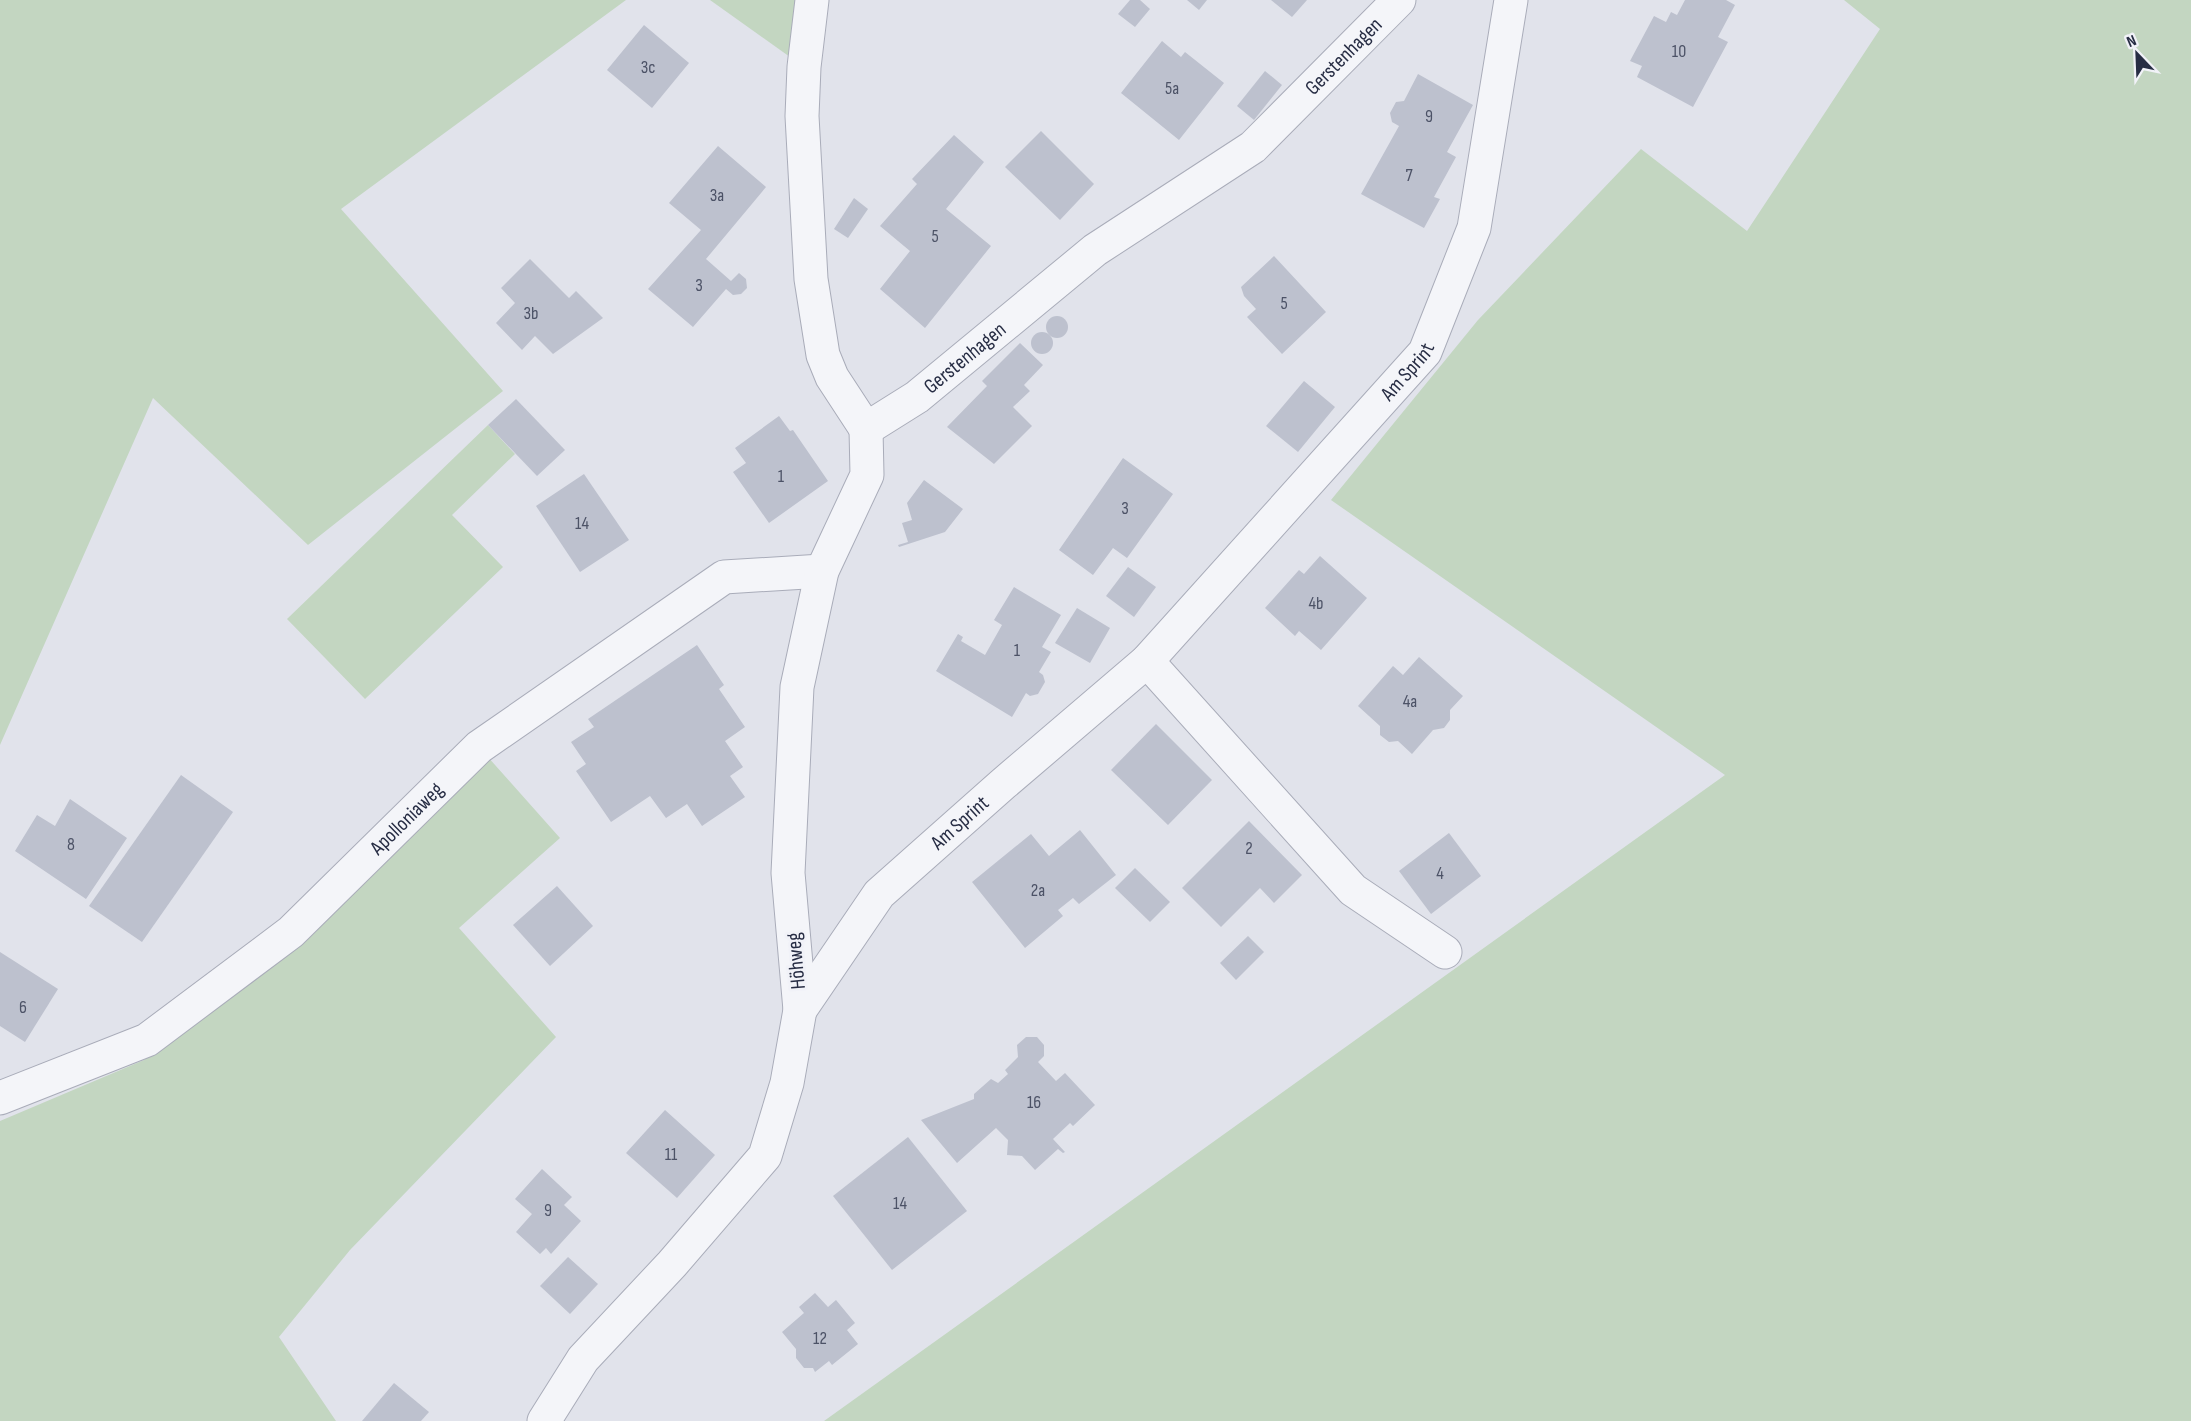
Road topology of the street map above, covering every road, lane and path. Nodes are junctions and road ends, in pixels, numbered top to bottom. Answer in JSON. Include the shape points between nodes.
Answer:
{"nodes":[{"id":1,"x":812,"y":0,"type":"edge"},
{"id":2,"x":1399,"y":0,"type":"edge"},
{"id":3,"x":1511,"y":0,"type":"edge"},
{"id":4,"x":866,"y":429,"type":"junction"},
{"id":5,"x":822,"y":571,"type":"junction"},
{"id":6,"x":1148,"y":661,"type":"junction"},
{"id":7,"x":1445,"y":952,"type":"dead end"},
{"id":8,"x":800,"y":1011,"type":"junction"},
{"id":9,"x":0,"y":1098,"type":"edge"},
{"id":10,"x":544,"y":1421,"type":"edge"}],
"edges":[{"from":1,"to":4,"type":"street","via":[[802,116],[811,279],[823,355],[832,377]]},
{"from":2,"to":4,"type":"street","name":"Gerstenhagen","via":[[1253,147],[1095,250],[917,398]]},
{"from":3,"to":6,"type":"street","name":"Am Sprint","via":[[1474,228],[1425,352]]},
{"from":4,"to":5,"type":"street","name":"Höhweg","via":[[867,475]]},
{"from":5,"to":8,"type":"street","name":"Höhweg","via":[[797,687],[788,873]]},
{"from":5,"to":9,"type":"street","name":"Apolloniaweg","via":[[724,577],[479,747],[291,932],[147,1040]]},
{"from":6,"to":7,"type":"street","via":[[1353,890]]},
{"from":6,"to":8,"type":"street","name":"Am Sprint","via":[[879,894]]},
{"from":8,"to":10,"type":"street","name":"Höhweg","via":[[787,1083],[765,1156],[583,1359]]}]}
